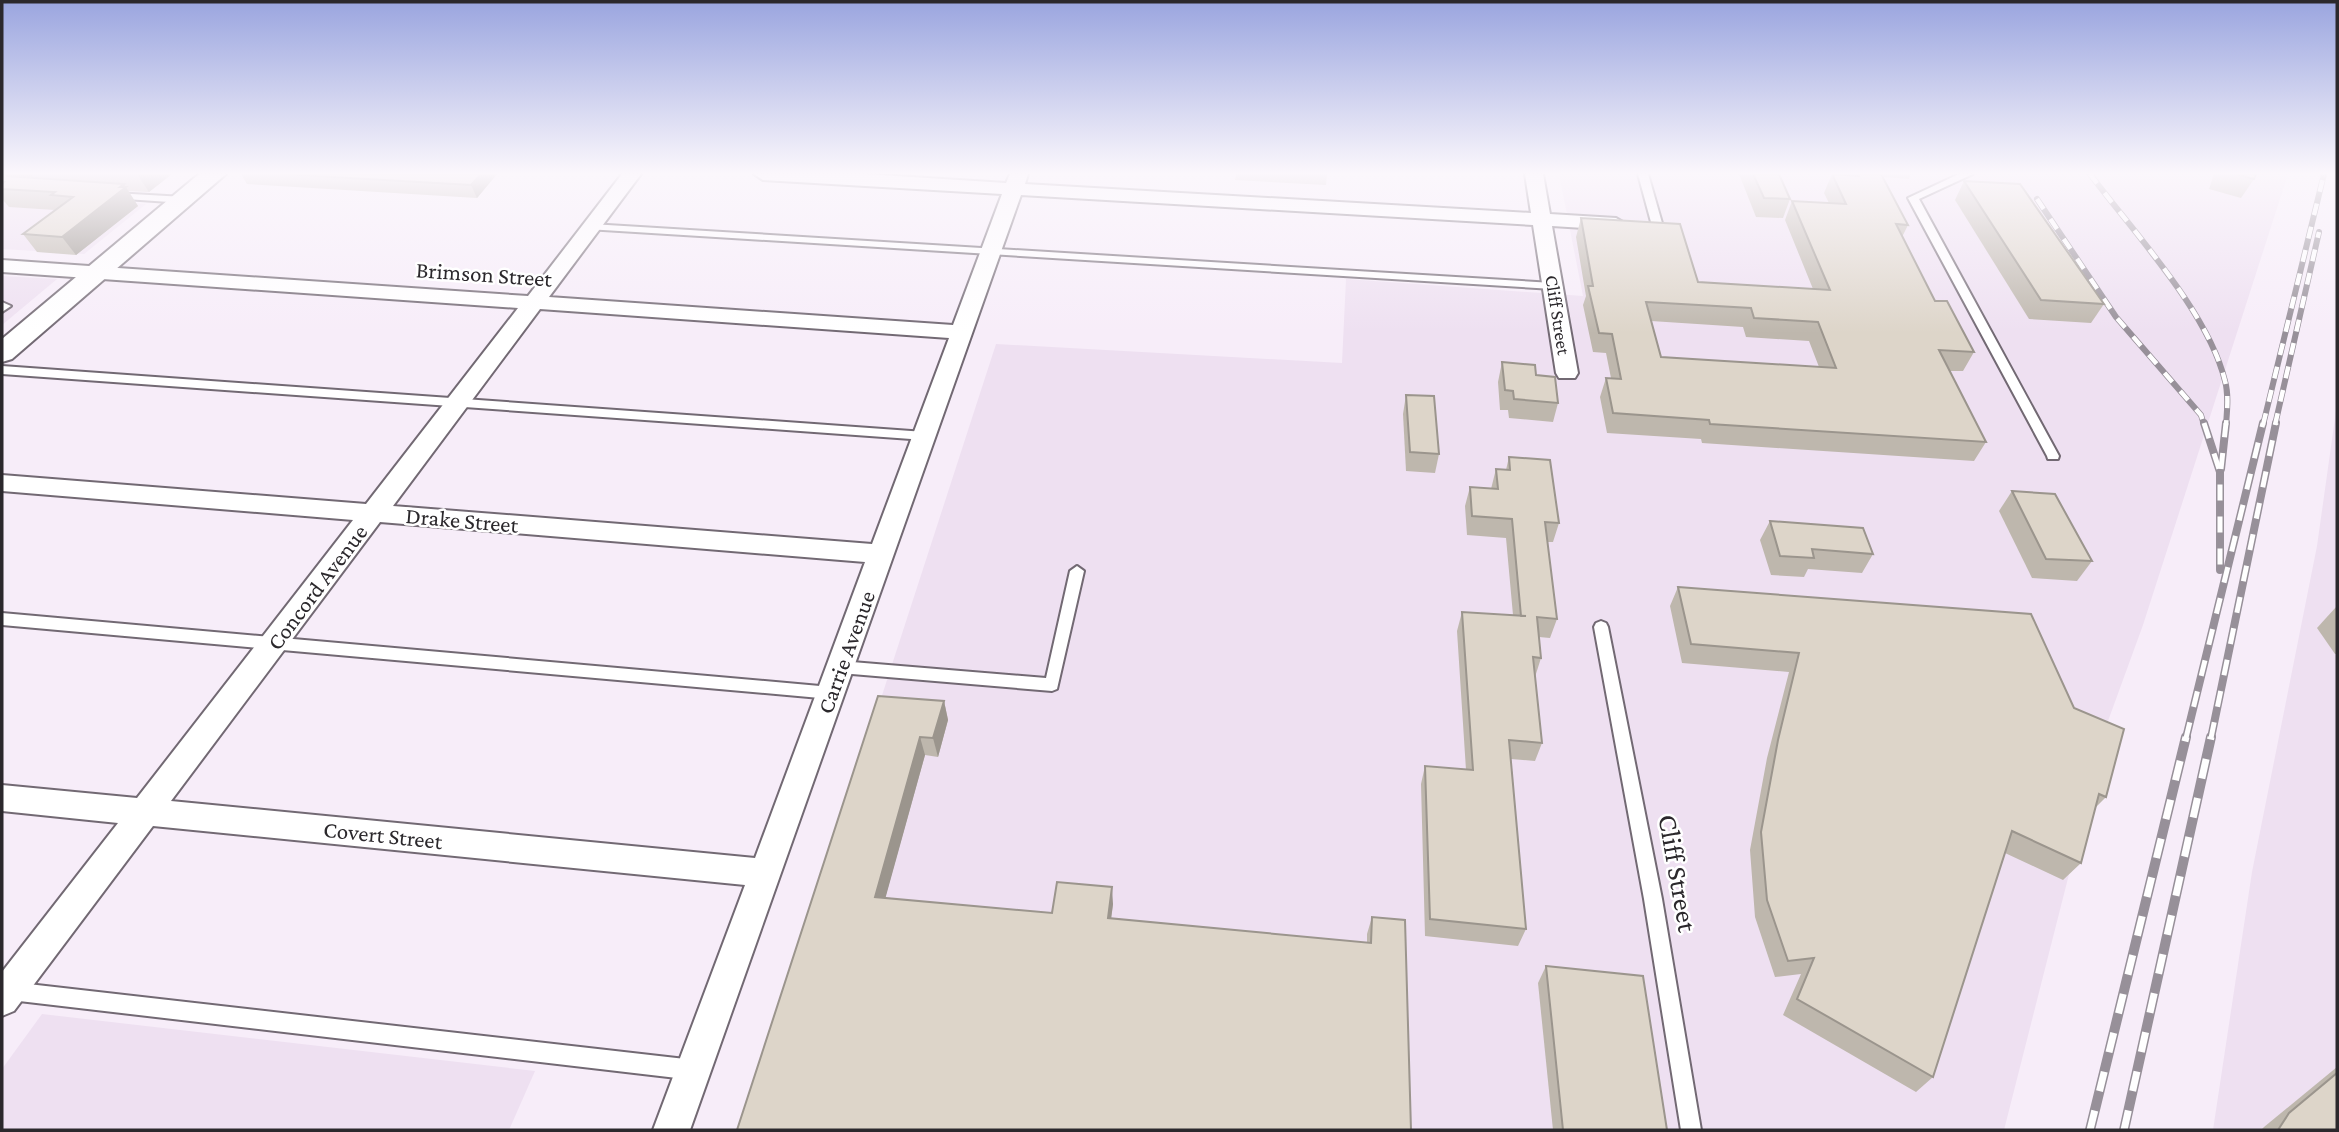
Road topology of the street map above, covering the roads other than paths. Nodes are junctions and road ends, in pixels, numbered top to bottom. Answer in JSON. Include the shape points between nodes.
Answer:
{"nodes":[{"id":1,"x":152,"y":227,"type":"edge"},
{"id":2,"x":592,"y":227,"type":"joint"},
{"id":3,"x":1000,"y":227,"type":"edge"},
{"id":4,"x":1543,"y":227,"type":"edge"},
{"id":5,"x":1929,"y":227,"type":"edge"},
{"id":6,"x":991,"y":253,"type":"junction"},
{"id":7,"x":2,"y":266,"type":"edge"},
{"id":8,"x":96,"y":274,"type":"junction"},
{"id":9,"x":1553,"y":286,"type":"junction"},
{"id":10,"x":533,"y":303,"type":"junction"},
{"id":11,"x":962,"y":332,"type":"junction"},
{"id":12,"x":2,"y":356,"type":"edge"},
{"id":13,"x":1567,"y":373,"type":"dead end"},
{"id":14,"x":458,"y":402,"type":"junction"},
{"id":15,"x":925,"y":436,"type":"junction"},
{"id":16,"x":2053,"y":456,"type":"dead end"},
{"id":17,"x":2,"y":483,"type":"edge"},
{"id":18,"x":373,"y":513,"type":"junction"},
{"id":19,"x":881,"y":554,"type":"junction"},
{"id":20,"x":1077,"y":571,"type":"dead end"},
{"id":21,"x":2,"y":619,"type":"edge"},
{"id":22,"x":1601,"y":627,"type":"dead end"},
{"id":23,"x":272,"y":645,"type":"junction"},
{"id":24,"x":835,"y":680,"type":"junction"},
{"id":25,"x":2,"y":798,"type":"edge"},
{"id":26,"x":145,"y":812,"type":"junction"},
{"id":27,"x":765,"y":873,"type":"junction"},
{"id":28,"x":4,"y":993,"type":"edge"},
{"id":29,"x":694,"y":1070,"type":"junction"},
{"id":30,"x":672,"y":1130,"type":"edge"},
{"id":31,"x":1691,"y":1130,"type":"edge"}],
"edges":[{"from":1,"to":8,"type":"street"},
{"from":2,"to":6,"type":"lane"},
{"from":2,"to":10,"type":"street","name":"Concord Avenue"},
{"from":3,"to":6,"type":"street","name":"Carrie Avenue"},
{"from":4,"to":9,"type":"street","name":"Cliff Street"},
{"from":5,"to":16,"type":"lane"},
{"from":6,"to":9,"type":"lane"},
{"from":6,"to":11,"type":"street","name":"Carrie Avenue"},
{"from":7,"to":8,"type":"street","name":"Brimson Street"},
{"from":8,"to":10,"type":"street","name":"Brimson Street"},
{"from":8,"to":12,"type":"street"},
{"from":9,"to":13,"type":"street","name":"Cliff Street"},
{"from":10,"to":11,"type":"street","name":"Brimson Street"},
{"from":10,"to":14,"type":"street","name":"Concord Avenue"},
{"from":11,"to":15,"type":"street","name":"Carrie Avenue"},
{"from":12,"to":14,"type":"lane"},
{"from":14,"to":15,"type":"lane"},
{"from":14,"to":18,"type":"street","name":"Concord Avenue"},
{"from":15,"to":19,"type":"street","name":"Carrie Avenue"},
{"from":17,"to":18,"type":"street","name":"Drake Street"},
{"from":18,"to":19,"type":"street","name":"Drake Street"},
{"from":18,"to":23,"type":"street","name":"Concord Avenue"},
{"from":19,"to":24,"type":"street","name":"Carrie Avenue"},
{"from":20,"to":24,"type":"lane","via":[[1052,685]]},
{"from":21,"to":23,"type":"lane"},
{"from":22,"to":31,"type":"lane","name":"Cliff Street"},
{"from":23,"to":24,"type":"lane"},
{"from":23,"to":26,"type":"street","name":"Concord Avenue"},
{"from":24,"to":27,"type":"street","name":"Carrie Avenue"},
{"from":25,"to":26,"type":"street","name":"Covert Street"},
{"from":26,"to":27,"type":"street","name":"Covert Street"},
{"from":26,"to":28,"type":"street","name":"Concord Avenue"},
{"from":27,"to":29,"type":"street","name":"Carrie Avenue"},
{"from":28,"to":29,"type":"lane"},
{"from":29,"to":30,"type":"street","name":"Carrie Avenue"}]}
